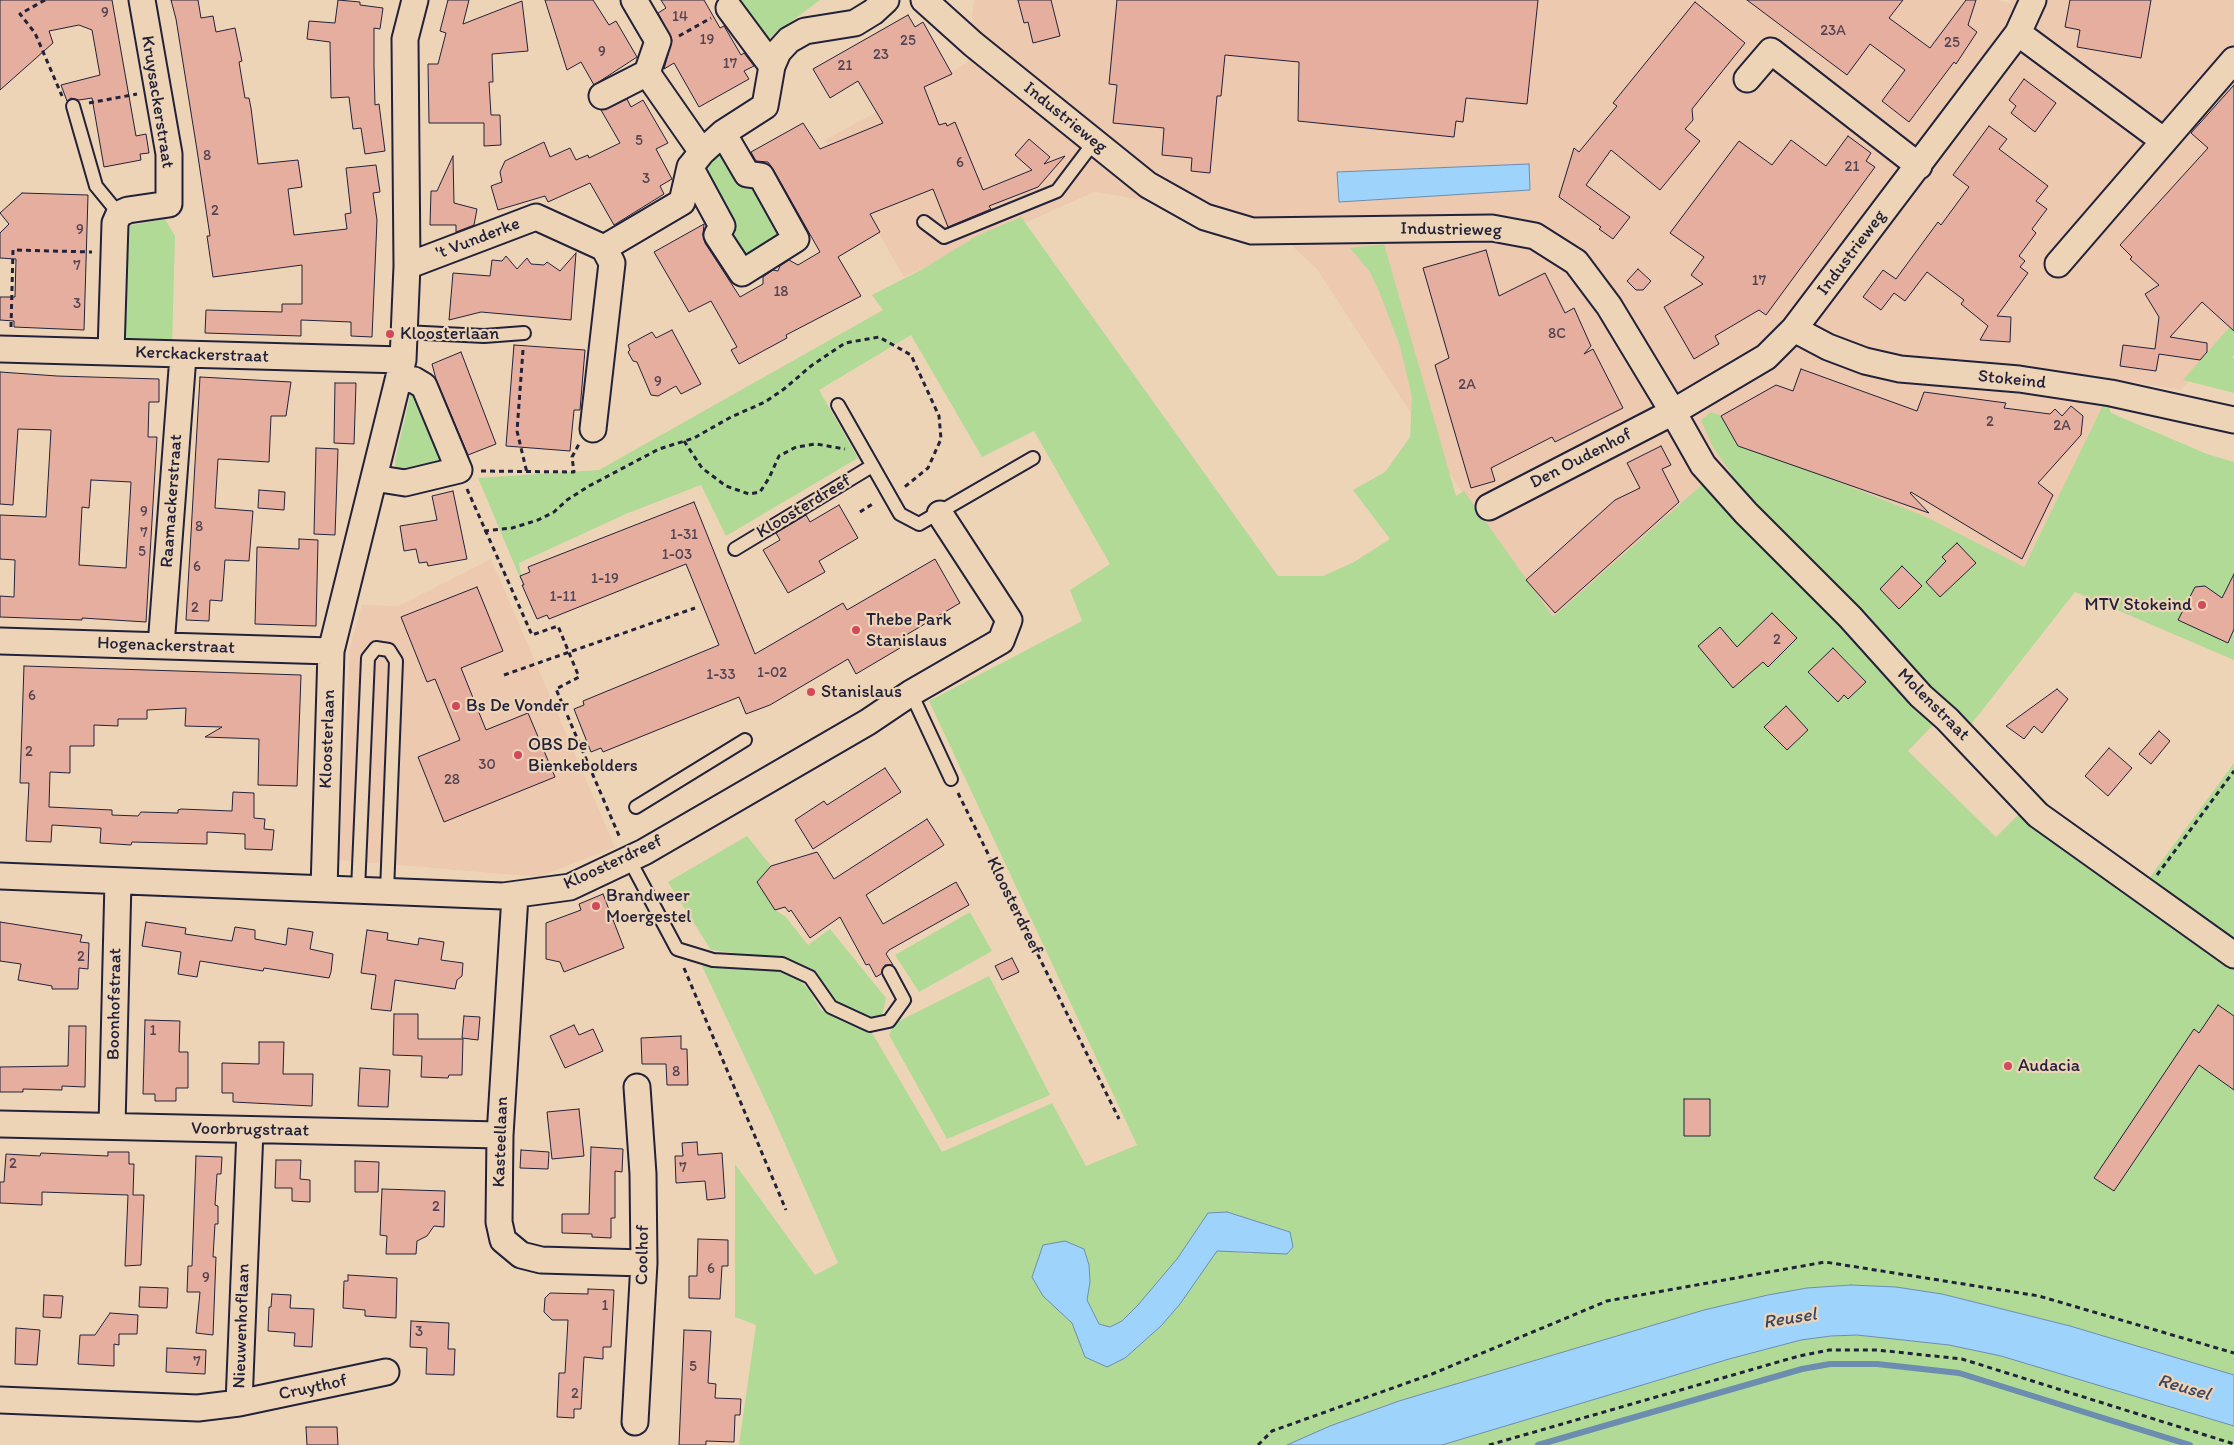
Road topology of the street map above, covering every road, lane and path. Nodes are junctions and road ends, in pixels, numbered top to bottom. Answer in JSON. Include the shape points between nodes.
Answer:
{"nodes":[{"id":1,"x":45,"y":0,"type":"edge"},
{"id":2,"x":142,"y":0,"type":"edge"},
{"id":3,"x":415,"y":0,"type":"edge"},
{"id":4,"x":634,"y":0,"type":"edge"},
{"id":5,"x":886,"y":0,"type":"edge"},
{"id":6,"x":924,"y":0,"type":"edge"},
{"id":7,"x":2033,"y":0,"type":"edge"},
{"id":8,"x":729,"y":8,"type":"joint"},
{"id":9,"x":2018,"y":33,"type":"junction"},
{"id":10,"x":2234,"y":60,"type":"edge"},
{"id":11,"x":651,"y":62,"type":"junction"},
{"id":12,"x":772,"y":66,"type":"junction"},
{"id":13,"x":1748,"y":78,"type":"dead end"},
{"id":14,"x":156,"y":90,"type":"junction"},
{"id":15,"x":602,"y":96,"type":"dead end"},
{"id":16,"x":73,"y":106,"type":"junction"},
{"id":17,"x":723,"y":133,"type":"junction"},
{"id":18,"x":2164,"y":141,"type":"junction"},
{"id":19,"x":1094,"y":142,"type":"junction"},
{"id":20,"x":696,"y":159,"type":"junction"},
{"id":21,"x":1919,"y":166,"type":"junction"},
{"id":22,"x":119,"y":214,"type":"junction"},
{"id":23,"x":924,"y":222,"type":"dead end"},
{"id":24,"x":604,"y":248,"type":"junction"},
{"id":25,"x":114,"y":252,"type":"junction"},
{"id":26,"x":2058,"y":264,"type":"dead end"},
{"id":27,"x":407,"y":266,"type":"junction"},
{"id":28,"x":1794,"y":329,"type":"junction"},
{"id":29,"x":404,"y":332,"type":"junction"},
{"id":30,"x":524,"y":333,"type":"joint"},
{"id":31,"x":5,"y":350,"type":"edge"},
{"id":32,"x":111,"y":352,"type":"junction"},
{"id":33,"x":183,"y":356,"type":"junction"},
{"id":34,"x":401,"y":369,"type":"junction"},
{"id":35,"x":838,"y":406,"type":"dead end"},
{"id":36,"x":1673,"y":412,"type":"junction"},
{"id":37,"x":2234,"y":420,"type":"edge"},
{"id":38,"x":593,"y":429,"type":"joint"},
{"id":39,"x":684,"y":441,"type":"junction"},
{"id":40,"x":1033,"y":458,"type":"dead end"},
{"id":41,"x":871,"y":462,"type":"junction"},
{"id":42,"x":459,"y":470,"type":"junction"},
{"id":43,"x":527,"y":473,"type":"junction"},
{"id":44,"x":374,"y":478,"type":"junction"},
{"id":45,"x":889,"y":494,"type":"junction"},
{"id":46,"x":1489,"y":507,"type":"dead end"},
{"id":47,"x":860,"y":512,"type":"dead end"},
{"id":48,"x":940,"y":514,"type":"junction"},
{"id":49,"x":484,"y":531,"type":"junction"},
{"id":50,"x":735,"y":549,"type":"dead end"},
{"id":51,"x":695,"y":608,"type":"dead end"},
{"id":52,"x":0,"y":641,"type":"edge"},
{"id":53,"x":161,"y":646,"type":"junction"},
{"id":54,"x":332,"y":651,"type":"junction"},
{"id":55,"x":569,"y":652,"type":"junction"},
{"id":56,"x":504,"y":675,"type":"dead end"},
{"id":57,"x":912,"y":693,"type":"junction"},
{"id":58,"x":745,"y":740,"type":"dead end"},
{"id":59,"x":2234,"y":771,"type":"edge"},
{"id":60,"x":951,"y":778,"type":"joint"},
{"id":61,"x":636,"y":807,"type":"dead end"},
{"id":62,"x":629,"y":859,"type":"junction"},
{"id":63,"x":0,"y":876,"type":"edge"},
{"id":64,"x":118,"y":881,"type":"junction"},
{"id":65,"x":2164,"y":881,"type":"dead end"},
{"id":66,"x":324,"y":889,"type":"junction"},
{"id":67,"x":358,"y":890,"type":"junction"},
{"id":68,"x":387,"y":891,"type":"junction"},
{"id":69,"x":515,"y":896,"type":"junction"},
{"id":70,"x":677,"y":949,"type":"junction"},
{"id":71,"x":2234,"y":955,"type":"edge"},
{"id":72,"x":889,"y":972,"type":"dead end"},
{"id":73,"x":637,"y":1087,"type":"dead end"},
{"id":74,"x":1119,"y":1119,"type":"dead end"},
{"id":75,"x":0,"y":1124,"type":"edge"},
{"id":76,"x":112,"y":1126,"type":"junction"},
{"id":77,"x":250,"y":1130,"type":"junction"},
{"id":78,"x":500,"y":1135,"type":"junction"},
{"id":79,"x":786,"y":1210,"type":"dead end"},
{"id":80,"x":644,"y":1263,"type":"junction"},
{"id":81,"x":2234,"y":1353,"type":"edge"},
{"id":82,"x":386,"y":1372,"type":"dead end"},
{"id":83,"x":0,"y":1400,"type":"edge"},
{"id":84,"x":239,"y":1403,"type":"junction"},
{"id":85,"x":635,"y":1422,"type":"dead end"},
{"id":86,"x":2234,"y":1444,"type":"edge"},
{"id":87,"x":1258,"y":1445,"type":"edge"},
{"id":88,"x":1489,"y":1445,"type":"edge"}],
"edges":[{"from":1,"to":16,"type":"path","via":[[20,14],[35,33],[66,105]]},
{"from":2,"to":14,"type":"street","name":"Kruysackerstraat"},
{"from":3,"to":27,"type":"street","name":"Kloosterlaan","via":[[405,39]]},
{"from":4,"to":11,"type":"street","via":[[658,41]]},
{"from":5,"to":12,"type":"street","via":[[855,23],[805,31],[788,40]]},
{"from":6,"to":19,"type":"street","name":"Industrieweg"},
{"from":7,"to":9,"type":"street","name":"Industrieweg"},
{"from":8,"to":11,"type":"path"},
{"from":8,"to":12,"type":"street"},
{"from":9,"to":18,"type":"street"},
{"from":9,"to":21,"type":"street","name":"Industrieweg"},
{"from":10,"to":18,"type":"street"},
{"from":11,"to":15,"type":"street"},
{"from":11,"to":20,"type":"street"},
{"from":12,"to":17,"type":"street","via":[[765,106]]},
{"from":13,"to":21,"type":"street","via":[[1771,51]]},
{"from":14,"to":16,"type":"path"},
{"from":14,"to":22,"type":"street","name":"Kruysackerstraat","via":[[169,154],[169,204]]},
{"from":16,"to":22,"type":"lane","via":[[96,186]]},
{"from":17,"to":20,"type":"street"},
{"from":17,"to":20,"type":"street","via":[[748,174],[761,176],[796,239],[742,273],[717,235],[722,226]]},
{"from":18,"to":26,"type":"street"},
{"from":19,"to":23,"type":"lane","via":[[1057,191],[944,237]]},
{"from":19,"to":36,"type":"street","name":"Industrieweg","via":[[1148,185],[1205,216],[1252,231],[1492,228],[1535,236],[1576,262],[1609,306]]},
{"from":20,"to":24,"type":"street","via":[[682,202]]},
{"from":21,"to":28,"type":"street","name":"Industrieweg"},
{"from":22,"to":25,"type":"street","via":[[115,223]]},
{"from":24,"to":27,"type":"street","name":"'t Vunderke","via":[[536,217]]},
{"from":24,"to":38,"type":"street","via":[[612,262]]},
{"from":25,"to":31,"type":"path","via":[[12,250]]},
{"from":25,"to":32,"type":"street"},
{"from":27,"to":29,"type":"street","name":"Kloosterlaan"},
{"from":28,"to":36,"type":"street","name":"Industrieweg","via":[[1766,357]]},
{"from":28,"to":37,"type":"street","name":"Stokeind","via":[[1865,361],[1900,369],[2019,379]]},
{"from":29,"to":30,"type":"lane","via":[[484,336]]},
{"from":29,"to":34,"type":"street","name":"Kloosterlaan"},
{"from":30,"to":43,"type":"path","via":[[517,431]]},
{"from":31,"to":32,"type":"street","name":"Kerckackerstraat"},
{"from":32,"to":33,"type":"street","name":"Kerckackerstraat"},
{"from":33,"to":34,"type":"street","name":"Kerckackerstraat"},
{"from":33,"to":53,"type":"street","name":"Raamackerstraat"},
{"from":34,"to":42,"type":"street","via":[[424,386]]},
{"from":34,"to":44,"type":"street","name":"Kloosterlaan"},
{"from":35,"to":41,"type":"lane"},
{"from":36,"to":46,"type":"street","name":"Den Oudenhof"},
{"from":36,"to":71,"type":"street","name":"Molenstraat","via":[[1704,464],[1746,513],[2038,815]]},
{"from":38,"to":43,"type":"path","via":[[576,447],[572,457],[574,472]]},
{"from":39,"to":41,"type":"path","via":[[702,468],[726,486],[749,494],[760,492],[778,456],[796,447],[816,444],[844,448]]},
{"from":39,"to":45,"type":"path","via":[[765,402],[845,343],[879,337],[911,356],[939,416],[941,439],[928,468],[906,488]]},
{"from":39,"to":49,"type":"path","via":[[659,449],[589,486],[538,520],[512,528]]},
{"from":40,"to":48,"type":"lane"},
{"from":41,"to":45,"type":"lane"},
{"from":41,"to":50,"type":"lane","name":"Kloosterdreef"},
{"from":42,"to":43,"type":"path"},
{"from":42,"to":44,"type":"street","via":[[405,483]]},
{"from":42,"to":49,"type":"path"},
{"from":44,"to":54,"type":"street","name":"Kloosterlaan"},
{"from":45,"to":47,"type":"path"},
{"from":45,"to":48,"type":"lane","via":[[900,514],[919,524]]},
{"from":48,"to":57,"type":"street","name":"Kloosterdreef","via":[[1009,620],[1001,640]]},
{"from":49,"to":55,"type":"path","via":[[532,635],[558,626]]},
{"from":51,"to":55,"type":"path"},
{"from":52,"to":53,"type":"street","name":"Hogenackerstraat"},
{"from":53,"to":54,"type":"street","name":"Hogenackerstraat"},
{"from":54,"to":66,"type":"street","name":"Kloosterlaan"},
{"from":55,"to":56,"type":"path"},
{"from":55,"to":62,"type":"path","via":[[579,677],[556,689]]},
{"from":57,"to":60,"type":"lane"},
{"from":57,"to":62,"type":"street","name":"Kloosterdreef","via":[[868,722]]},
{"from":58,"to":61,"type":"lane"},
{"from":59,"to":65,"type":"path","via":[[2156,875]]},
{"from":60,"to":74,"type":"path","name":"Kloosterdreef"},
{"from":62,"to":69,"type":"street","name":"Kloosterdreef","via":[[570,887]]},
{"from":62,"to":70,"type":"lane"},
{"from":63,"to":64,"type":"street"},
{"from":64,"to":66,"type":"street"},
{"from":64,"to":76,"type":"street","name":"Boonhofstraat"},
{"from":66,"to":67,"type":"street"},
{"from":67,"to":68,"type":"street"},
{"from":67,"to":68,"type":"lane","via":[[368,658],[376,648],[389,650],[396,661]]},
{"from":68,"to":69,"type":"street"},
{"from":69,"to":78,"type":"street","name":"Kasteellaan"},
{"from":70,"to":72,"type":"lane","via":[[713,960],[782,964],[810,977],[831,1007],[870,1025],[889,1022],[904,1000]]},
{"from":70,"to":79,"type":"path"},
{"from":73,"to":80,"type":"street","name":"Coolhof","via":[[643,1174]]},
{"from":75,"to":76,"type":"street","name":"Voorbrugstraat"},
{"from":76,"to":77,"type":"street","name":"Voorbrugstraat"},
{"from":77,"to":78,"type":"street","name":"Voorbrugstraat"},
{"from":77,"to":84,"type":"street","name":"Nieuwenhoflaan"},
{"from":78,"to":80,"type":"street","name":"Kasteellaan","via":[[499,1222],[503,1240],[521,1255],[541,1260]]},
{"from":80,"to":85,"type":"street","name":"Coolhof"},
{"from":81,"to":87,"type":"path","via":[[2039,1296],[1825,1262],[1607,1302],[1432,1374],[1272,1431]]},
{"from":82,"to":84,"type":"street","name":"Cruythof"},
{"from":83,"to":84,"type":"street","name":"Nieuwenhoflaan","via":[[198,1408]]},
{"from":86,"to":88,"type":"path","via":[[1962,1360],[1868,1350],[1829,1350]]}]}
